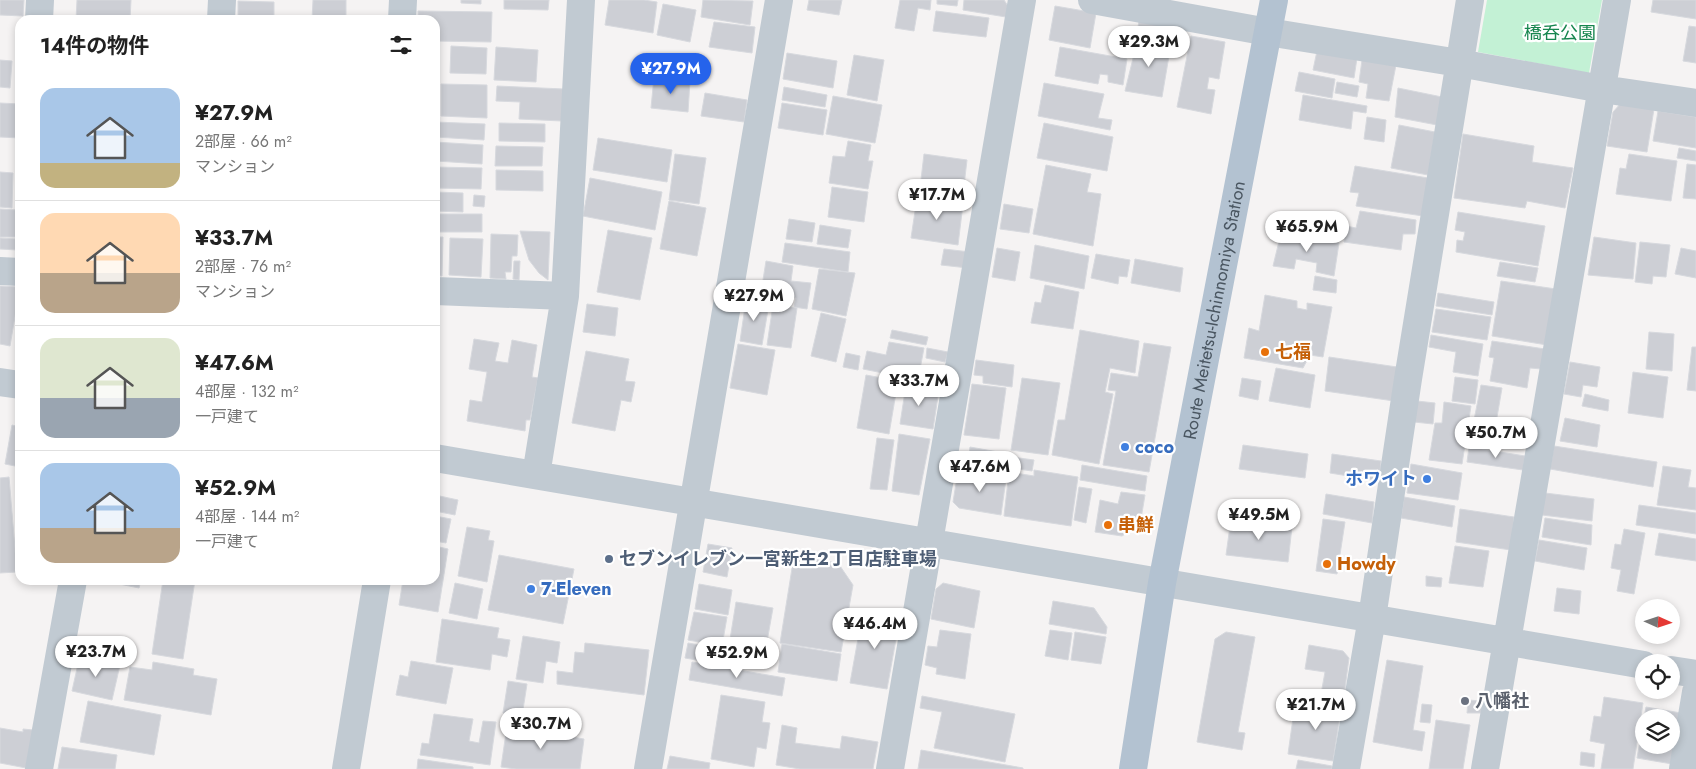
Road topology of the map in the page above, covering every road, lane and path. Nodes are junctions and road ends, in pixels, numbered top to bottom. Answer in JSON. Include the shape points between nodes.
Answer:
{"nodes":[{"id":1,"x":40,"y":0,"type":"edge"},
{"id":2,"x":222,"y":0,"type":"edge"},
{"id":3,"x":403,"y":0,"type":"edge"},
{"id":4,"x":581,"y":0,"type":"edge"},
{"id":5,"x":779,"y":0,"type":"edge"},
{"id":6,"x":1022,"y":0,"type":"edge"},
{"id":7,"x":1092,"y":0,"type":"edge"},
{"id":8,"x":1274,"y":0,"type":"edge"},
{"id":9,"x":1470,"y":0,"type":"edge"},
{"id":10,"x":1617,"y":0,"type":"edge"},
{"id":11,"x":39,"y":15,"type":"edge"},
{"id":12,"x":221,"y":15,"type":"edge"},
{"id":13,"x":402,"y":15,"type":"edge"},
{"id":14,"x":1268,"y":32,"type":"junction"},
{"id":15,"x":1459,"y":63,"type":"junction"},
{"id":16,"x":1602,"y":89,"type":"junction"},
{"id":17,"x":1696,"y":103,"type":"edge"},
{"id":18,"x":0,"y":271,"type":"edge"},
{"id":19,"x":15,"y":272,"type":"edge"},
{"id":20,"x":440,"y":291,"type":"edge"},
{"id":21,"x":565,"y":296,"type":"junction"},
{"id":22,"x":0,"y":382,"type":"edge"},
{"id":23,"x":15,"y":384,"type":"edge"},
{"id":24,"x":440,"y":459,"type":"edge"},
{"id":25,"x":536,"y":475,"type":"junction"},
{"id":26,"x":694,"y":503,"type":"junction"},
{"id":27,"x":930,"y":544,"type":"junction"},
{"id":28,"x":1162,"y":583,"type":"junction"},
{"id":29,"x":72,"y":585,"type":"edge"},
{"id":30,"x":376,"y":585,"type":"edge"},
{"id":31,"x":1372,"y":618,"type":"junction"},
{"id":32,"x":1507,"y":642,"type":"junction"},
{"id":33,"x":1635,"y":663,"type":"edge"},
{"id":34,"x":1680,"y":671,"type":"edge"},
{"id":35,"x":1696,"y":674,"type":"edge"},
{"id":36,"x":1696,"y":692,"type":"edge"},
{"id":37,"x":39,"y":769,"type":"edge"},
{"id":38,"x":346,"y":769,"type":"edge"},
{"id":39,"x":648,"y":769,"type":"edge"},
{"id":40,"x":890,"y":769,"type":"edge"},
{"id":41,"x":1133,"y":769,"type":"edge"},
{"id":42,"x":1346,"y":769,"type":"edge"},
{"id":43,"x":1485,"y":769,"type":"edge"},
{"id":44,"x":1683,"y":769,"type":"edge"}],
"edges":[{"from":1,"to":11,"type":"street"},
{"from":2,"to":12,"type":"street"},
{"from":3,"to":13,"type":"street"},
{"from":4,"to":21,"type":"street"},
{"from":5,"to":26,"type":"street"},
{"from":6,"to":27,"type":"street"},
{"from":7,"to":14,"type":"street"},
{"from":8,"to":14,"type":"main road","name":"Route Meitetsu-Ichinnomiya Station"},
{"from":9,"to":15,"type":"street"},
{"from":10,"to":16,"type":"street"},
{"from":14,"to":15,"type":"street"},
{"from":14,"to":28,"type":"main road","name":"Route Meitetsu-Ichinnomiya Station"},
{"from":15,"to":16,"type":"street"},
{"from":15,"to":31,"type":"street"},
{"from":16,"to":17,"type":"street"},
{"from":16,"to":32,"type":"street"},
{"from":18,"to":19,"type":"street"},
{"from":20,"to":21,"type":"street"},
{"from":21,"to":25,"type":"street"},
{"from":22,"to":23,"type":"street"},
{"from":24,"to":25,"type":"street"},
{"from":25,"to":26,"type":"street"},
{"from":26,"to":27,"type":"street"},
{"from":26,"to":39,"type":"street"},
{"from":27,"to":28,"type":"street"},
{"from":27,"to":40,"type":"street"},
{"from":28,"to":31,"type":"street"},
{"from":28,"to":41,"type":"main road","name":"Route Meitetsu-Ichinnomiya Station"},
{"from":29,"to":37,"type":"street"},
{"from":30,"to":38,"type":"street"},
{"from":31,"to":32,"type":"street"},
{"from":31,"to":42,"type":"street"},
{"from":32,"to":33,"type":"street"},
{"from":32,"to":43,"type":"street"},
{"from":34,"to":35,"type":"street"},
{"from":36,"to":44,"type":"street"}]}
